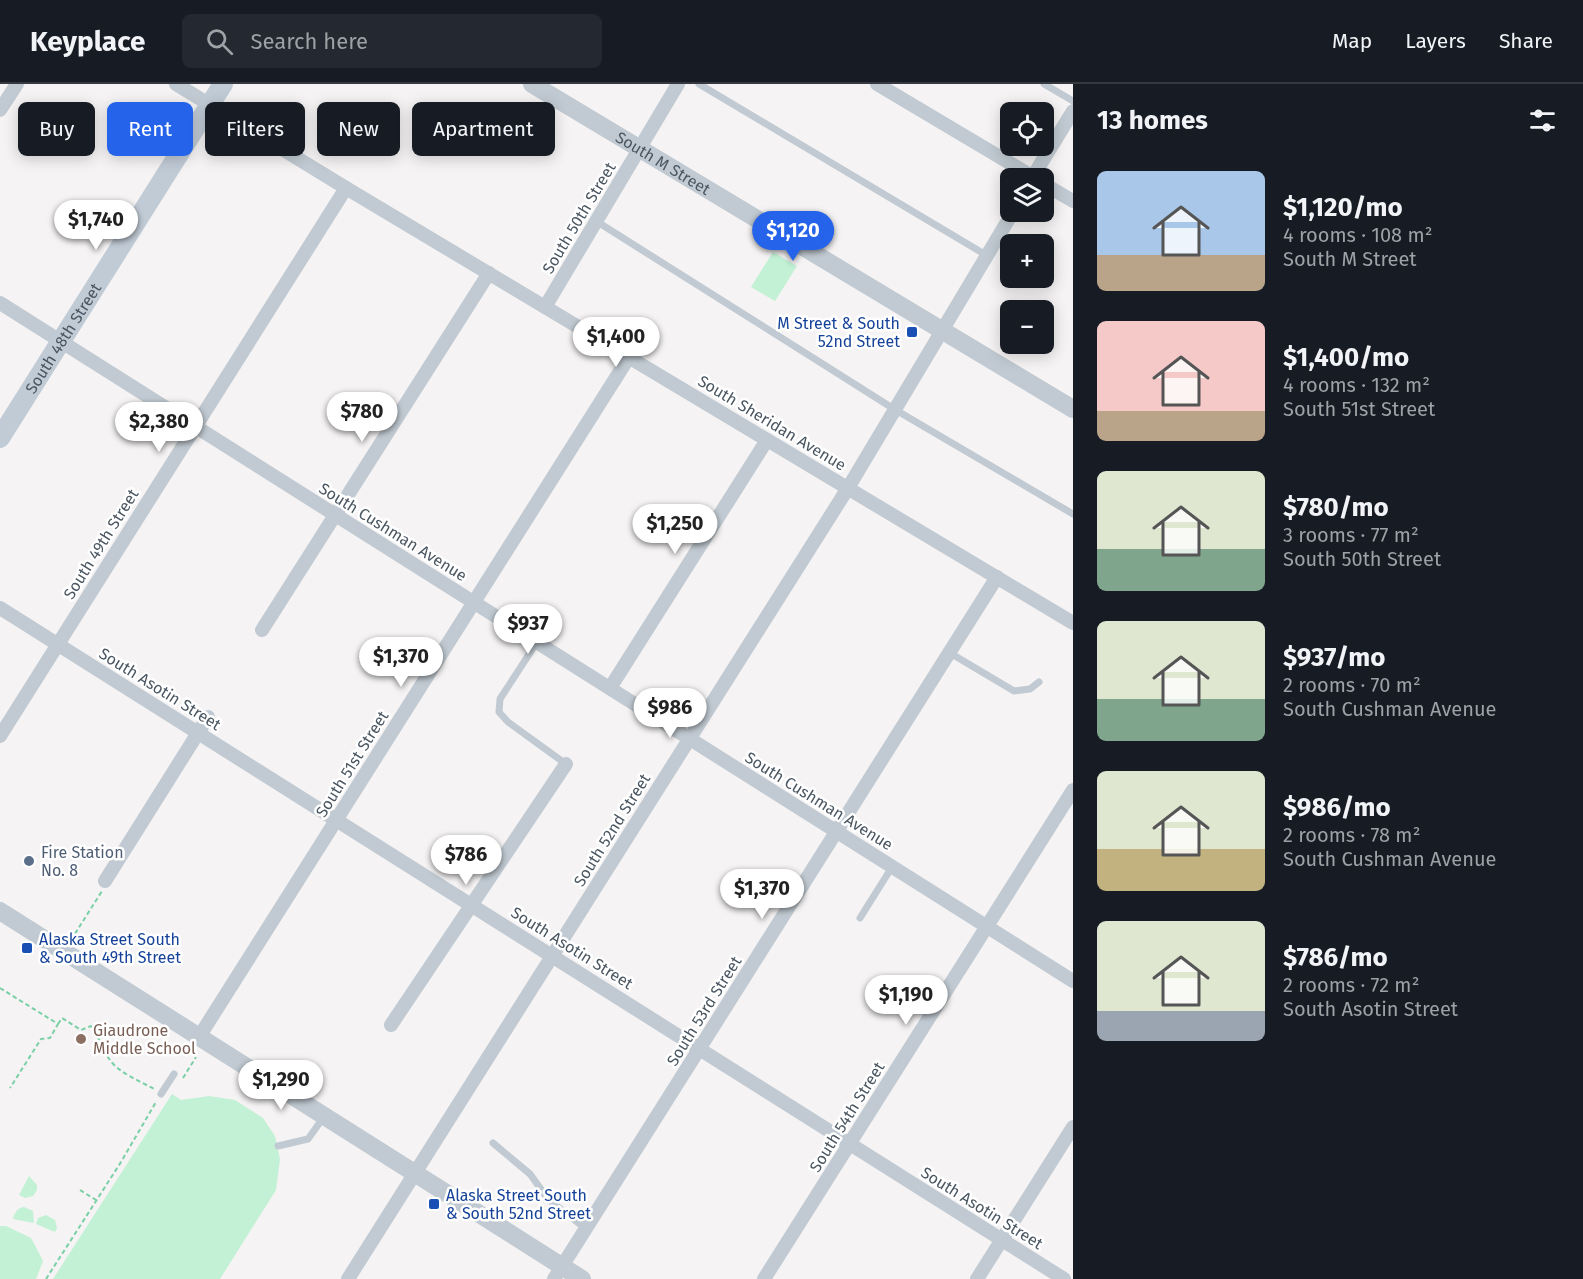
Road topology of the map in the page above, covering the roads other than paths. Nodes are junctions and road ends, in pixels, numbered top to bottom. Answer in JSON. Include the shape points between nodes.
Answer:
{"nodes":[{"id":1,"x":16,"y":84,"type":"edge"},
{"id":2,"x":176,"y":84,"type":"edge"},
{"id":3,"x":223,"y":84,"type":"edge"},
{"id":4,"x":532,"y":84,"type":"edge"},
{"id":5,"x":678,"y":84,"type":"edge"},
{"id":6,"x":699,"y":84,"type":"edge"},
{"id":7,"x":878,"y":84,"type":"edge"},
{"id":8,"x":1044,"y":84,"type":"edge"},
{"id":9,"x":1073,"y":101,"type":"edge"},
{"id":10,"x":205,"y":102,"type":"edge"},
{"id":11,"x":212,"y":102,"type":"edge"},
{"id":12,"x":0,"y":110,"type":"edge"},
{"id":13,"x":1073,"y":111,"type":"edge"},
{"id":14,"x":205,"y":113,"type":"edge"},
{"id":15,"x":639,"y":149,"type":"junction"},
{"id":16,"x":294,"y":156,"type":"edge"},
{"id":17,"x":1016,"y":168,"type":"edge"},
{"id":18,"x":1042,"y":168,"type":"edge"},
{"id":19,"x":346,"y":188,"type":"junction"},
{"id":20,"x":1054,"y":190,"type":"edge"},
{"id":21,"x":1073,"y":201,"type":"edge"},
{"id":22,"x":596,"y":221,"type":"junction"},
{"id":23,"x":1006,"y":222,"type":"edge"},
{"id":24,"x":986,"y":255,"type":"junction"},
{"id":25,"x":489,"y":273,"type":"junction"},
{"id":26,"x":0,"y":303,"type":"edge"},
{"id":27,"x":545,"y":307,"type":"junction"},
{"id":28,"x":941,"y":331,"type":"junction"},
{"id":29,"x":60,"y":342,"type":"junction"},
{"id":30,"x":629,"y":357,"type":"junction"},
{"id":31,"x":894,"y":409,"type":"junction"},
{"id":32,"x":1073,"y":409,"type":"edge"},
{"id":33,"x":194,"y":427,"type":"junction"},
{"id":34,"x":0,"y":438,"type":"edge"},
{"id":35,"x":768,"y":440,"type":"junction"},
{"id":36,"x":848,"y":488,"type":"junction"},
{"id":37,"x":1073,"y":514,"type":"edge"},
{"id":38,"x":335,"y":515,"type":"junction"},
{"id":39,"x":998,"y":577,"type":"junction"},
{"id":40,"x":474,"y":602,"type":"junction"},
{"id":41,"x":0,"y":608,"type":"edge"},
{"id":42,"x":1073,"y":622,"type":"edge"},
{"id":43,"x":262,"y":630,"type":"dead end"},
{"id":44,"x":537,"y":642,"type":"junction"},
{"id":45,"x":58,"y":644,"type":"junction"},
{"id":46,"x":950,"y":653,"type":"junction"},
{"id":47,"x":1039,"y":682,"type":"dead end"},
{"id":48,"x":610,"y":688,"type":"junction"},
{"id":49,"x":208,"y":717,"type":"dead end"},
{"id":50,"x":198,"y":733,"type":"junction"},
{"id":51,"x":0,"y":736,"type":"edge"},
{"id":52,"x":689,"y":739,"type":"junction"},
{"id":53,"x":566,"y":764,"type":"joint"},
{"id":54,"x":1073,"y":790,"type":"edge"},
{"id":55,"x":336,"y":819,"type":"junction"},
{"id":56,"x":836,"y":832,"type":"junction"},
{"id":57,"x":892,"y":867,"type":"junction"},
{"id":58,"x":105,"y":881,"type":"road end"},
{"id":59,"x":472,"y":905,"type":"junction"},
{"id":60,"x":0,"y":911,"type":"edge"},
{"id":61,"x":860,"y":918,"type":"dead end"},
{"id":62,"x":987,"y":927,"type":"junction"},
{"id":63,"x":552,"y":956,"type":"junction"},
{"id":64,"x":1073,"y":981,"type":"edge"},
{"id":65,"x":391,"y":1025,"type":"dead end"},
{"id":66,"x":199,"y":1037,"type":"junction"},
{"id":67,"x":699,"y":1049,"type":"junction"},
{"id":68,"x":174,"y":1074,"type":"dead end"},
{"id":69,"x":161,"y":1094,"type":"road end"},
{"id":70,"x":324,"y":1116,"type":"junction"},
{"id":71,"x":1073,"y":1127,"type":"edge"},
{"id":72,"x":493,"y":1143,"type":"dead end"},
{"id":73,"x":849,"y":1144,"type":"junction"},
{"id":74,"x":278,"y":1146,"type":"dead end"},
{"id":75,"x":415,"y":1173,"type":"junction"},
{"id":76,"x":586,"y":1229,"type":"junction"},
{"id":77,"x":1002,"y":1239,"type":"junction"},
{"id":78,"x":558,"y":1273,"type":"edge"},
{"id":79,"x":348,"y":1279,"type":"edge"},
{"id":80,"x":582,"y":1279,"type":"edge"},
{"id":81,"x":764,"y":1279,"type":"edge"},
{"id":82,"x":977,"y":1279,"type":"edge"},
{"id":83,"x":1064,"y":1279,"type":"edge"}],
"edges":[{"from":1,"to":12,"type":"street"},
{"from":2,"to":10,"type":"street","name":"South Sheridan Avenue"},
{"from":3,"to":11,"type":"main road","name":"South 48th Street"},
{"from":4,"to":15,"type":"street","name":"South M Street"},
{"from":5,"to":15,"type":"street","name":"South 50th Street"},
{"from":6,"to":24,"type":"lane"},
{"from":7,"to":17,"type":"street"},
{"from":8,"to":9,"type":"lane"},
{"from":13,"to":18,"type":"street"},
{"from":14,"to":29,"type":"main road","name":"South 48th Street"},
{"from":15,"to":22,"type":"street","name":"South 50th Street"},
{"from":15,"to":28,"type":"street","name":"South M Street"},
{"from":16,"to":19,"type":"street","name":"South Sheridan Avenue"},
{"from":19,"to":25,"type":"street","name":"South Sheridan Avenue"},
{"from":19,"to":33,"type":"street","name":"South 49th Street"},
{"from":20,"to":21,"type":"street"},
{"from":22,"to":27,"type":"street","name":"South 50th Street"},
{"from":22,"to":31,"type":"lane"},
{"from":23,"to":24,"type":"street","name":"South 52nd Street"},
{"from":24,"to":28,"type":"street","name":"South 52nd Street"},
{"from":25,"to":27,"type":"street","name":"South Sheridan Avenue"},
{"from":25,"to":38,"type":"street"},
{"from":26,"to":29,"type":"street","name":"South Cushman Avenue"},
{"from":27,"to":30,"type":"street","name":"South Sheridan Avenue"},
{"from":28,"to":31,"type":"street","name":"South 52nd Street"},
{"from":28,"to":32,"type":"street","name":"South M Street"},
{"from":29,"to":33,"type":"street","name":"South Cushman Avenue"},
{"from":29,"to":34,"type":"main road","name":"South 48th Street"},
{"from":30,"to":35,"type":"street","name":"South Sheridan Avenue"},
{"from":30,"to":40,"type":"street","name":"South 51st Street"},
{"from":31,"to":36,"type":"street","name":"South 52nd Street"},
{"from":31,"to":37,"type":"lane"},
{"from":33,"to":38,"type":"street","name":"South Cushman Avenue"},
{"from":33,"to":45,"type":"street","name":"South 49th Street"},
{"from":35,"to":36,"type":"street","name":"South Sheridan Avenue"},
{"from":35,"to":48,"type":"street"},
{"from":36,"to":39,"type":"street","name":"South Sheridan Avenue"},
{"from":36,"to":52,"type":"street","name":"South 52nd Street"},
{"from":38,"to":40,"type":"street","name":"South Cushman Avenue"},
{"from":38,"to":43,"type":"street"},
{"from":39,"to":42,"type":"street","name":"South Sheridan Avenue"},
{"from":39,"to":46,"type":"street","name":"South 53rd Street"},
{"from":40,"to":44,"type":"street","name":"South Cushman Avenue"},
{"from":40,"to":55,"type":"street","name":"South 51st Street"},
{"from":41,"to":45,"type":"street","name":"South Asotin Street"},
{"from":44,"to":48,"type":"street","name":"South Cushman Avenue"},
{"from":44,"to":53,"type":"lane","via":[[500,699],[499,712]]},
{"from":45,"to":50,"type":"street","name":"South Asotin Street"},
{"from":45,"to":51,"type":"street","name":"South 49th Street"},
{"from":46,"to":47,"type":"lane","via":[[1014,691],[1030,689]]},
{"from":46,"to":56,"type":"street","name":"South 53rd Street"},
{"from":48,"to":52,"type":"street","name":"South Cushman Avenue"},
{"from":49,"to":50,"type":"street"},
{"from":50,"to":55,"type":"street","name":"South Asotin Street"},
{"from":50,"to":58,"type":"street"},
{"from":52,"to":56,"type":"street","name":"South Cushman Avenue"},
{"from":52,"to":63,"type":"street","name":"South 52nd Street"},
{"from":53,"to":59,"type":"street"},
{"from":54,"to":62,"type":"street","name":"South 54th Street"},
{"from":55,"to":59,"type":"street","name":"South Asotin Street"},
{"from":55,"to":66,"type":"street","name":"South 51st Street"},
{"from":56,"to":57,"type":"street","name":"South Cushman Avenue"},
{"from":56,"to":67,"type":"street","name":"South 53rd Street"},
{"from":57,"to":61,"type":"lane"},
{"from":57,"to":62,"type":"street","name":"South Cushman Avenue"},
{"from":59,"to":63,"type":"street","name":"South Asotin Street"},
{"from":59,"to":65,"type":"street"},
{"from":60,"to":66,"type":"street"},
{"from":62,"to":64,"type":"street","name":"South Cushman Avenue"},
{"from":62,"to":73,"type":"street","name":"South 54th Street"},
{"from":63,"to":67,"type":"street","name":"South Asotin Street"},
{"from":63,"to":75,"type":"street","name":"South 52nd Street"},
{"from":66,"to":70,"type":"street"},
{"from":67,"to":73,"type":"street","name":"South Asotin Street"},
{"from":67,"to":76,"type":"street","name":"South 53rd Street"},
{"from":68,"to":69,"type":"lane"},
{"from":70,"to":74,"type":"lane","via":[[308,1139]]},
{"from":70,"to":75,"type":"street"},
{"from":71,"to":77,"type":"street"},
{"from":72,"to":76,"type":"lane","via":[[530,1174],[548,1199]]},
{"from":73,"to":77,"type":"street","name":"South Asotin Street"},
{"from":73,"to":81,"type":"street","name":"South 54th Street"},
{"from":75,"to":78,"type":"street"},
{"from":75,"to":79,"type":"street","name":"South 52nd Street"},
{"from":76,"to":78,"type":"street","name":"South 53rd Street"},
{"from":77,"to":82,"type":"street"},
{"from":77,"to":83,"type":"street","name":"South Asotin Street"},
{"from":78,"to":80,"type":"street"}]}
